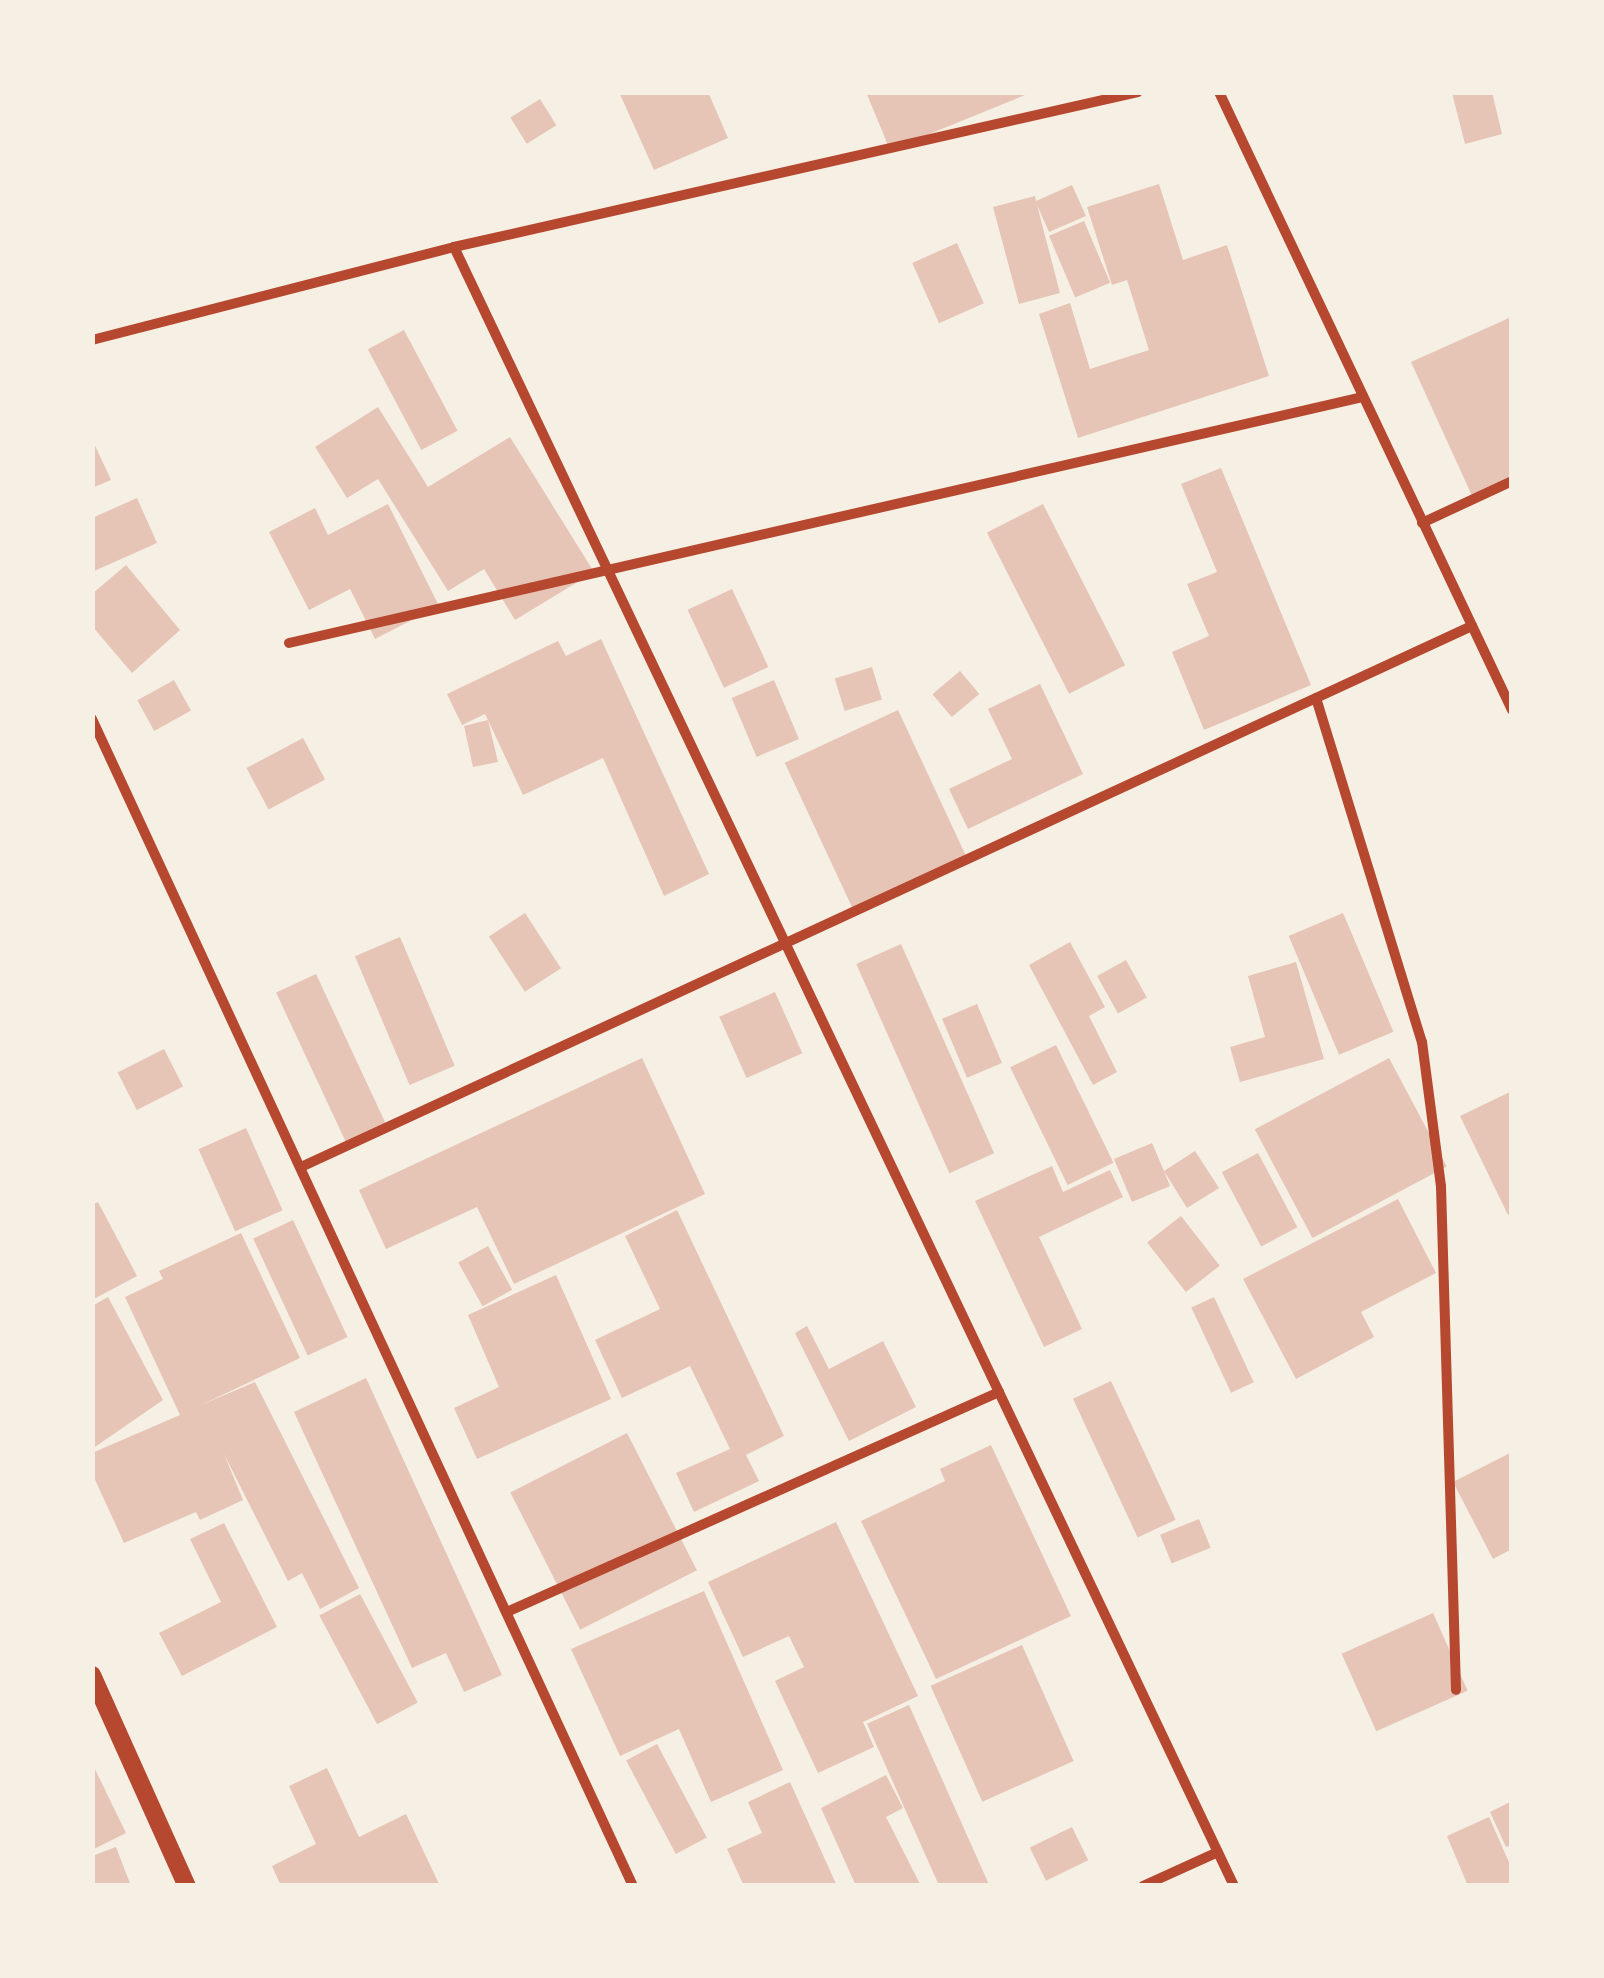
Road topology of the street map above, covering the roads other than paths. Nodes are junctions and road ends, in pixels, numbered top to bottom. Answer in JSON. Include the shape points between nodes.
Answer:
{"nodes":[{"id":1,"x":1138,"y":92,"type":"edge"},
{"id":2,"x":1219,"y":92,"type":"edge"},
{"id":3,"x":454,"y":247,"type":"junction"},
{"id":4,"x":92,"y":340,"type":"edge"},
{"id":5,"x":1363,"y":396,"type":"junction"},
{"id":6,"x":1512,"y":481,"type":"edge"},
{"id":7,"x":1422,"y":522,"type":"junction"},
{"id":8,"x":610,"y":574,"type":"junction"},
{"id":9,"x":1472,"y":626,"type":"junction"},
{"id":10,"x":289,"y":643,"type":"dead end"},
{"id":11,"x":1316,"y":698,"type":"junction"},
{"id":12,"x":1512,"y":710,"type":"edge"},
{"id":13,"x":92,"y":718,"type":"edge"},
{"id":14,"x":784,"y":942,"type":"junction"},
{"id":15,"x":301,"y":1167,"type":"junction"},
{"id":16,"x":999,"y":1392,"type":"junction"},
{"id":17,"x":507,"y":1612,"type":"junction"},
{"id":18,"x":92,"y":1675,"type":"edge"},
{"id":19,"x":1456,"y":1690,"type":"dead end"},
{"id":20,"x":1218,"y":1852,"type":"junction"},
{"id":21,"x":187,"y":1886,"type":"edge"},
{"id":22,"x":633,"y":1886,"type":"edge"},
{"id":23,"x":1142,"y":1886,"type":"edge"},
{"id":24,"x":1234,"y":1886,"type":"edge"}],
"edges":[{"from":1,"to":3,"type":"street"},
{"from":2,"to":5,"type":"street"},
{"from":3,"to":4,"type":"street"},
{"from":3,"to":8,"type":"street"},
{"from":5,"to":7,"type":"street"},
{"from":5,"to":8,"type":"street"},
{"from":6,"to":7,"type":"street"},
{"from":7,"to":9,"type":"street"},
{"from":8,"to":10,"type":"street"},
{"from":8,"to":14,"type":"street"},
{"from":9,"to":11,"type":"street"},
{"from":9,"to":12,"type":"street"},
{"from":11,"to":14,"type":"street"},
{"from":11,"to":19,"type":"street","via":[[1422,1042],[1441,1188]]},
{"from":13,"to":15,"type":"street"},
{"from":14,"to":15,"type":"street"},
{"from":14,"to":16,"type":"street"},
{"from":15,"to":17,"type":"street"},
{"from":16,"to":17,"type":"street"},
{"from":16,"to":20,"type":"street"},
{"from":17,"to":22,"type":"street"},
{"from":18,"to":21,"type":"street"},
{"from":20,"to":23,"type":"street"},
{"from":20,"to":24,"type":"street"}]}
